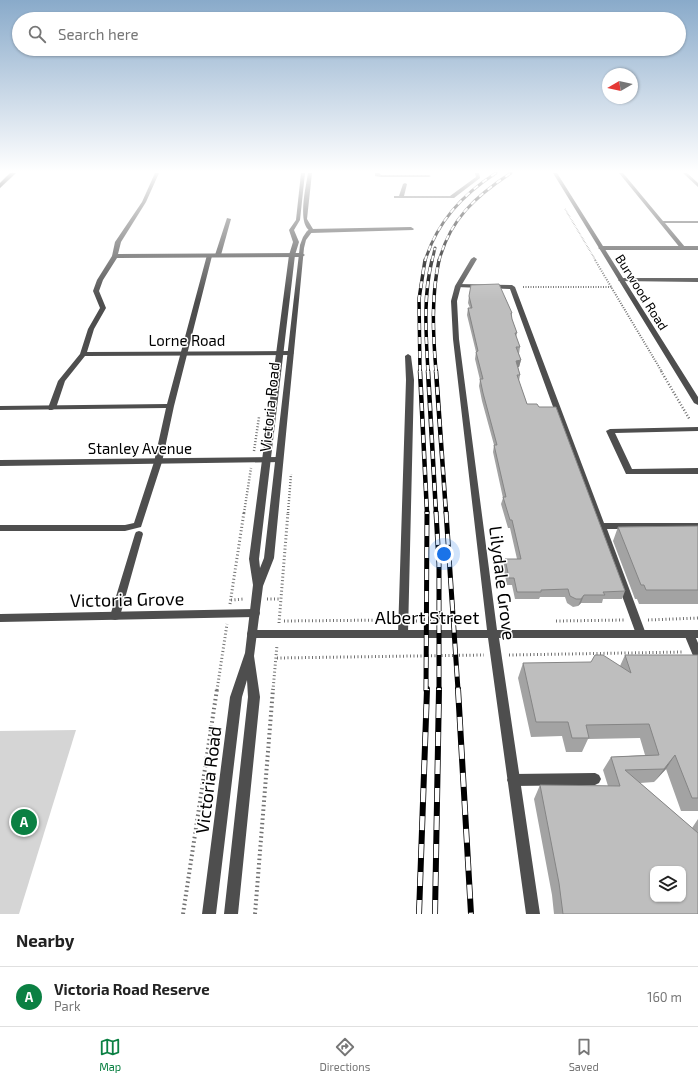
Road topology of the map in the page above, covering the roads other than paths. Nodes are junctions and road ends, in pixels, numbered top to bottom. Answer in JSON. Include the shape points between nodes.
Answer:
{"nodes":[{"id":1,"x":135,"y":216,"type":"edge"},
{"id":2,"x":298,"y":216,"type":"edge"},
{"id":3,"x":305,"y":216,"type":"edge"},
{"id":4,"x":581,"y":216,"type":"edge"},
{"id":5,"x":656,"y":216,"type":"edge"},
{"id":6,"x":229,"y":219,"type":"dead end"},
{"id":7,"x":661,"y":222,"type":"junction"},
{"id":8,"x":698,"y":222,"type":"edge"},
{"id":9,"x":411,"y":229,"type":"dead end"},
{"id":10,"x":292,"y":230,"type":"junction"},
{"id":11,"x":310,"y":230,"type":"junction"},
{"id":12,"x":601,"y":248,"type":"junction"},
{"id":13,"x":683,"y":248,"type":"junction"},
{"id":14,"x":698,"y":248,"type":"edge"},
{"id":15,"x":292,"y":255,"type":"junction"},
{"id":16,"x":302,"y":255,"type":"junction"},
{"id":17,"x":114,"y":256,"type":"junction"},
{"id":18,"x":209,"y":256,"type":"junction"},
{"id":19,"x":218,"y":256,"type":"junction"},
{"id":20,"x":474,"y":259,"type":"dead end"},
{"id":21,"x":621,"y":280,"type":"junction"},
{"id":22,"x":698,"y":280,"type":"edge"},
{"id":23,"x":458,"y":286,"type":"junction"},
{"id":24,"x":184,"y":353,"type":"junction"},
{"id":25,"x":280,"y":353,"type":"junction"},
{"id":26,"x":291,"y":353,"type":"junction"},
{"id":27,"x":83,"y":354,"type":"junction"},
{"id":28,"x":408,"y":356,"type":"dead end"},
{"id":29,"x":698,"y":403,"type":"edge"},
{"id":30,"x":170,"y":406,"type":"junction"},
{"id":31,"x":0,"y":408,"type":"edge"},
{"id":32,"x":52,"y":408,"type":"junction"},
{"id":33,"x":696,"y":429,"type":"edge"},
{"id":34,"x":279,"y":460,"type":"junction"},
{"id":35,"x":266,"y":461,"type":"junction"},
{"id":36,"x":0,"y":462,"type":"edge"},
{"id":37,"x":158,"y":462,"type":"junction"},
{"id":38,"x":698,"y":471,"type":"edge"},
{"id":39,"x":601,"y":526,"type":"junction"},
{"id":40,"x":698,"y":526,"type":"edge"},
{"id":41,"x":0,"y":528,"type":"edge"},
{"id":42,"x":139,"y":534,"type":"dead end"},
{"id":43,"x":258,"y":586,"type":"junction"},
{"id":44,"x":255,"y":613,"type":"junction"},
{"id":45,"x":115,"y":616,"type":"junction"},
{"id":46,"x":0,"y":618,"type":"edge"},
{"id":47,"x":252,"y":634,"type":"junction"},
{"id":48,"x":403,"y":634,"type":"junction"},
{"id":49,"x":641,"y":634,"type":"junction"},
{"id":50,"x":694,"y":634,"type":"edge"},
{"id":51,"x":493,"y":635,"type":"junction"},
{"id":52,"x":250,"y":653,"type":"junction"},
{"id":53,"x":698,"y":655,"type":"edge"},
{"id":54,"x":595,"y":778,"type":"dead end"},
{"id":55,"x":513,"y":780,"type":"junction"},
{"id":56,"x":209,"y":914,"type":"edge"},
{"id":57,"x":231,"y":914,"type":"edge"},
{"id":58,"x":533,"y":914,"type":"edge"}],
"edges":[{"from":1,"to":17,"type":"street","via":[[118,242]]},
{"from":2,"to":10,"type":"street","name":"Victoria Road"},
{"from":3,"to":11,"type":"street"},
{"from":4,"to":12,"type":"street","name":"Burwood Road"},
{"from":5,"to":7,"type":"street"},
{"from":6,"to":19,"type":"street"},
{"from":7,"to":8,"type":"street"},
{"from":7,"to":13,"type":"street"},
{"from":9,"to":11,"type":"street"},
{"from":10,"to":11,"type":"street","via":[[299,234]]},
{"from":10,"to":15,"type":"street","name":"Victoria Road","via":[[296,242]]},
{"from":11,"to":16,"type":"street","name":"Victoria Road","via":[[302,243]]},
{"from":12,"to":13,"type":"street"},
{"from":12,"to":21,"type":"street","name":"Burwood Road"},
{"from":13,"to":14,"type":"street"},
{"from":15,"to":16,"type":"street"},
{"from":15,"to":19,"type":"street"},
{"from":15,"to":25,"type":"street","name":"Victoria Road"},
{"from":16,"to":26,"type":"street","name":"Victoria Road"},
{"from":17,"to":18,"type":"street"},
{"from":17,"to":27,"type":"street","via":[[96,291],[103,308],[91,329]]},
{"from":18,"to":19,"type":"street"},
{"from":18,"to":24,"type":"street"},
{"from":20,"to":23,"type":"street","name":"Lilydale Grove"},
{"from":21,"to":22,"type":"street"},
{"from":21,"to":29,"type":"street","name":"Burwood Road"},
{"from":23,"to":39,"type":"street","via":[[512,287]]},
{"from":23,"to":51,"type":"street","name":"Lilydale Grove","via":[[454,301],[456,339]]},
{"from":24,"to":25,"type":"street","name":"Lorne Road"},
{"from":24,"to":27,"type":"street","name":"Lorne Road"},
{"from":24,"to":30,"type":"street"},
{"from":25,"to":26,"type":"street","name":"Lorne Road"},
{"from":25,"to":35,"type":"street","name":"Victoria Road"},
{"from":26,"to":34,"type":"street","name":"Victoria Road"},
{"from":27,"to":32,"type":"street","via":[[62,380]]},
{"from":28,"to":48,"type":"street","via":[[410,380]]},
{"from":30,"to":32,"type":"street"},
{"from":30,"to":37,"type":"street"},
{"from":31,"to":32,"type":"street"},
{"from":33,"to":38,"type":"street","via":[[610,431],[629,472]]},
{"from":34,"to":35,"type":"street","name":"Stanley Avenue"},
{"from":34,"to":43,"type":"street","name":"Victoria Road","via":[[269,558]]},
{"from":35,"to":37,"type":"street","name":"Stanley Avenue"},
{"from":35,"to":43,"type":"street","name":"Victoria Road","via":[[254,558]]},
{"from":36,"to":37,"type":"street","name":"Stanley Avenue"},
{"from":37,"to":41,"type":"street","via":[[138,525],[125,528]]},
{"from":39,"to":40,"type":"street"},
{"from":39,"to":49,"type":"street"},
{"from":42,"to":45,"type":"street"},
{"from":43,"to":44,"type":"street","name":"Victoria Road"},
{"from":44,"to":45,"type":"street","name":"Victoria Grove"},
{"from":44,"to":47,"type":"street","name":"Victoria Road"},
{"from":45,"to":46,"type":"street","name":"Victoria Grove"},
{"from":47,"to":48,"type":"street","name":"Albert Street"},
{"from":47,"to":52,"type":"street","name":"Victoria Road"},
{"from":48,"to":51,"type":"street","name":"Albert Street"},
{"from":49,"to":50,"type":"street","name":"Albert Street"},
{"from":49,"to":51,"type":"street","name":"Albert Street"},
{"from":50,"to":53,"type":"street"},
{"from":51,"to":55,"type":"street","name":"Lilydale Grove"},
{"from":52,"to":56,"type":"street","name":"Victoria Road","via":[[236,698]]},
{"from":52,"to":57,"type":"street","name":"Victoria Road","via":[[254,697]]},
{"from":54,"to":55,"type":"street"},
{"from":55,"to":58,"type":"street","name":"Lilydale Grove"}]}
